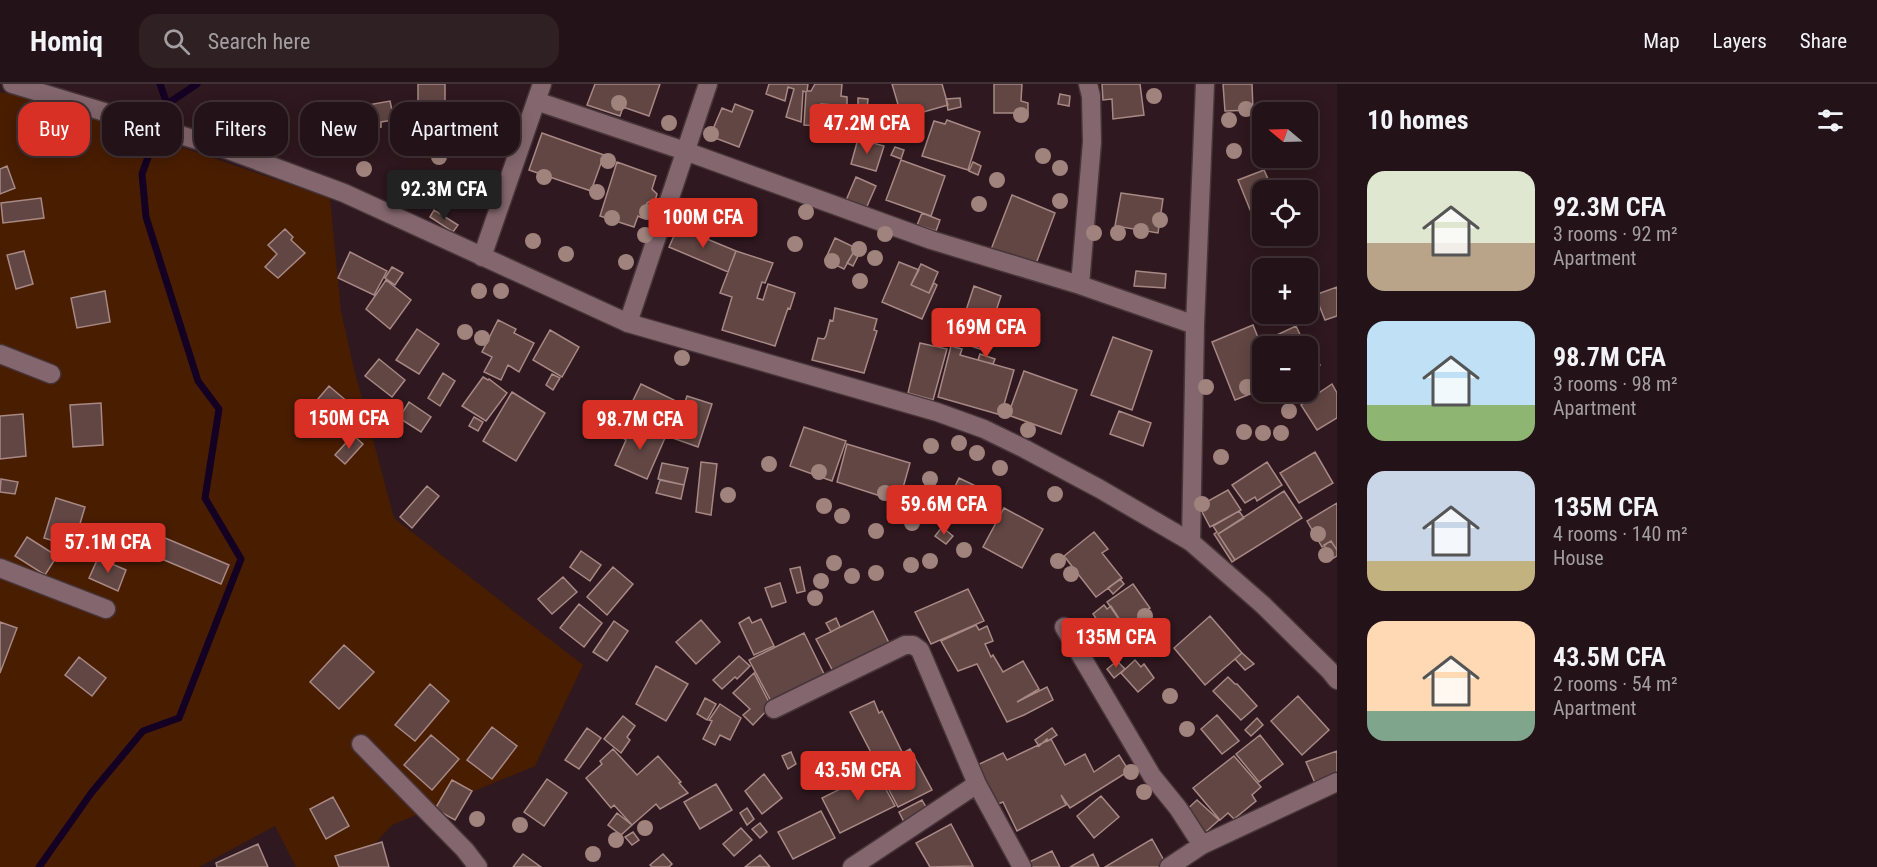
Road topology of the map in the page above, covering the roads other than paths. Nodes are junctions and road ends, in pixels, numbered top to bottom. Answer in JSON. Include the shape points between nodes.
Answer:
{"nodes":[{"id":1,"x":12,"y":84,"type":"edge"},
{"id":2,"x":708,"y":84,"type":"edge"},
{"id":3,"x":1088,"y":84,"type":"edge"},
{"id":4,"x":1205,"y":84,"type":"edge"},
{"id":5,"x":539,"y":93,"type":"edge"},
{"id":6,"x":685,"y":151,"type":"junction"},
{"id":7,"x":482,"y":257,"type":"junction"},
{"id":8,"x":1080,"y":285,"type":"junction"},
{"id":9,"x":628,"y":323,"type":"junction"},
{"id":10,"x":1194,"y":325,"type":"junction"},
{"id":11,"x":0,"y":354,"type":"edge"},
{"id":12,"x":51,"y":374,"type":"dead end"},
{"id":13,"x":1191,"y":542,"type":"junction"},
{"id":14,"x":0,"y":568,"type":"edge"},
{"id":15,"x":106,"y":609,"type":"dead end"},
{"id":16,"x":1064,"y":627,"type":"dead end"},
{"id":17,"x":1337,"y":680,"type":"edge"},
{"id":18,"x":774,"y":709,"type":"dead end"},
{"id":19,"x":361,"y":744,"type":"dead end"},
{"id":20,"x":1337,"y":782,"type":"edge"},
{"id":21,"x":977,"y":784,"type":"junction"},
{"id":22,"x":1202,"y":845,"type":"junction"},
{"id":23,"x":478,"y":867,"type":"edge"},
{"id":24,"x":852,"y":867,"type":"edge"},
{"id":25,"x":1022,"y":867,"type":"edge"},
{"id":26,"x":1169,"y":867,"type":"edge"}],
"edges":[{"from":1,"to":7,"type":"street","via":[[269,164],[344,193]]},
{"from":2,"to":6,"type":"street"},
{"from":3,"to":8,"type":"street","via":[[1092,142]]},
{"from":4,"to":10,"type":"street"},
{"from":5,"to":6,"type":"street"},
{"from":5,"to":7,"type":"street"},
{"from":6,"to":8,"type":"street","via":[[931,240]]},
{"from":6,"to":9,"type":"street"},
{"from":7,"to":9,"type":"street"},
{"from":8,"to":10,"type":"street"},
{"from":9,"to":13,"type":"street","via":[[984,429]]},
{"from":10,"to":13,"type":"street"},
{"from":11,"to":12,"type":"street"},
{"from":13,"to":17,"type":"street","via":[[1263,605]]},
{"from":14,"to":15,"type":"street"},
{"from":16,"to":22,"type":"street","via":[[1152,776]]},
{"from":18,"to":21,"type":"street","via":[[905,645],[914,645],[920,650]]},
{"from":19,"to":23,"type":"street"},
{"from":20,"to":22,"type":"street"},
{"from":21,"to":24,"type":"street"},
{"from":21,"to":25,"type":"street"},
{"from":22,"to":26,"type":"street"}]}
